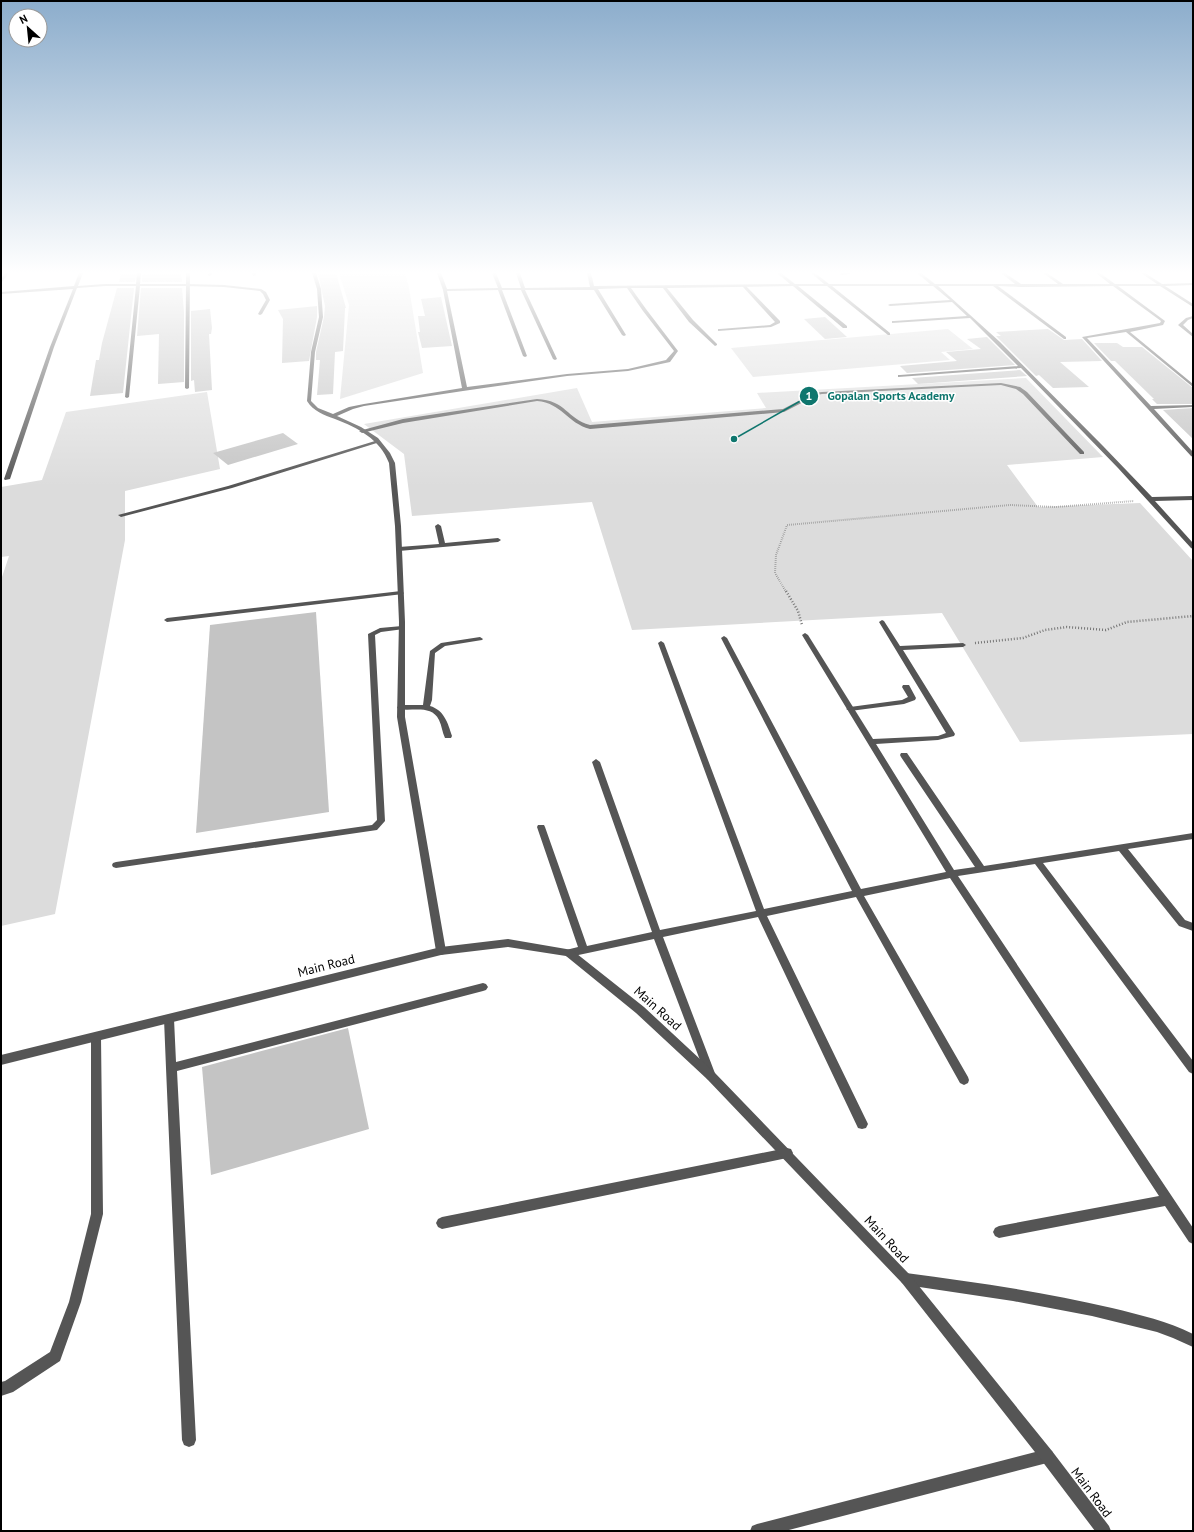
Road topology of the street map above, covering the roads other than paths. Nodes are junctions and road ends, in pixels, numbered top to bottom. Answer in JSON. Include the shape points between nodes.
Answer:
{"nodes":[{"id":1,"x":53,"y":344,"type":"edge"},
{"id":2,"x":132,"y":344,"type":"edge"},
{"id":3,"x":187,"y":344,"type":"edge"},
{"id":4,"x":315,"y":344,"type":"edge"},
{"id":5,"x":456,"y":344,"type":"edge"},
{"id":6,"x":521,"y":344,"type":"edge"},
{"id":7,"x":548,"y":344,"type":"edge"},
{"id":8,"x":671,"y":344,"type":"edge"},
{"id":9,"x":998,"y":344,"type":"edge"},
{"id":10,"x":1091,"y":344,"type":"edge"},
{"id":11,"x":1143,"y":344,"type":"edge"},
{"id":12,"x":525,"y":356,"type":"dead end"},
{"id":13,"x":555,"y":359,"type":"dead end"},
{"id":14,"x":1022,"y":367,"type":"junction"},
{"id":15,"x":900,"y":376,"type":"dead end"},
{"id":16,"x":1193,"y":386,"type":"edge"},
{"id":17,"x":187,"y":388,"type":"dead end"},
{"id":18,"x":458,"y":390,"type":"junction"},
{"id":19,"x":127,"y":397,"type":"dead end"},
{"id":20,"x":1193,"y":406,"type":"edge"},
{"id":21,"x":1149,"y":408,"type":"junction"},
{"id":22,"x":333,"y":416,"type":"junction"},
{"id":23,"x":362,"y":431,"type":"junction"},
{"id":24,"x":377,"y":442,"type":"junction"},
{"id":25,"x":1082,"y":453,"type":"dead end"},
{"id":26,"x":1193,"y":455,"type":"edge"},
{"id":27,"x":7,"y":479,"type":"dead end"},
{"id":28,"x":1193,"y":498,"type":"edge"},
{"id":29,"x":1150,"y":499,"type":"junction"},
{"id":30,"x":121,"y":515,"type":"dead end"},
{"id":31,"x":438,"y":526,"type":"dead end"},
{"id":32,"x":498,"y":540,"type":"dead end"},
{"id":33,"x":442,"y":545,"type":"junction"},
{"id":34,"x":1193,"y":547,"type":"edge"},
{"id":35,"x":399,"y":549,"type":"junction"},
{"id":36,"x":401,"y":593,"type":"junction"},
{"id":37,"x":167,"y":620,"type":"dead end"},
{"id":38,"x":882,"y":622,"type":"dead end"},
{"id":39,"x":402,"y":628,"type":"junction"},
{"id":40,"x":805,"y":635,"type":"road end"},
{"id":41,"x":724,"y":638,"type":"dead end"},
{"id":42,"x":480,"y":639,"type":"dead end"},
{"id":43,"x":661,"y":643,"type":"dead end"},
{"id":44,"x":963,"y":645,"type":"road end"},
{"id":45,"x":898,"y":648,"type":"junction"},
{"id":46,"x":906,"y":687,"type":"dead end"},
{"id":47,"x":426,"y":706,"type":"junction"},
{"id":48,"x":401,"y":707,"type":"junction"},
{"id":49,"x":850,"y":709,"type":"junction"},
{"id":50,"x":448,"y":736,"type":"dead end"},
{"id":51,"x":870,"y":742,"type":"junction"},
{"id":52,"x":904,"y":755,"type":"dead end"},
{"id":53,"x":596,"y":762,"type":"dead end"},
{"id":54,"x":541,"y":827,"type":"dead end"},
{"id":55,"x":1193,"y":836,"type":"edge"},
{"id":56,"x":1121,"y":847,"type":"junction"},
{"id":57,"x":1037,"y":860,"type":"junction"},
{"id":58,"x":116,"y":866,"type":"dead end"},
{"id":59,"x":981,"y":869,"type":"junction"},
{"id":60,"x":952,"y":874,"type":"junction"},
{"id":61,"x":858,"y":893,"type":"junction"},
{"id":62,"x":761,"y":913,"type":"junction"},
{"id":63,"x":1193,"y":927,"type":"edge"},
{"id":64,"x":657,"y":934,"type":"junction"},
{"id":65,"x":584,"y":950,"type":"junction"},
{"id":66,"x":442,"y":951,"type":"junction"},
{"id":67,"x":569,"y":953,"type":"junction"},
{"id":68,"x":483,"y":987,"type":"dead end"},
{"id":69,"x":169,"y":1019,"type":"junction"},
{"id":70,"x":96,"y":1037,"type":"junction"},
{"id":71,"x":1,"y":1060,"type":"edge"},
{"id":72,"x":171,"y":1068,"type":"junction"},
{"id":73,"x":1193,"y":1069,"type":"edge"},
{"id":74,"x":711,"y":1076,"type":"junction"},
{"id":75,"x":964,"y":1080,"type":"dead end"},
{"id":76,"x":862,"y":1124,"type":"dead end"},
{"id":77,"x":787,"y":1153,"type":"junction"},
{"id":78,"x":1168,"y":1200,"type":"junction"},
{"id":79,"x":442,"y":1223,"type":"dead end"},
{"id":80,"x":999,"y":1232,"type":"dead end"},
{"id":81,"x":1193,"y":1238,"type":"edge"},
{"id":82,"x":906,"y":1279,"type":"junction"},
{"id":83,"x":1193,"y":1341,"type":"edge"},
{"id":84,"x":1,"y":1389,"type":"edge"},
{"id":85,"x":189,"y":1440,"type":"dead end"},
{"id":86,"x":1047,"y":1456,"type":"junction"},
{"id":87,"x":757,"y":1531,"type":"edge"},
{"id":88,"x":1104,"y":1531,"type":"edge"}],
"edges":[{"from":1,"to":27,"type":"street"},
{"from":2,"to":19,"type":"street"},
{"from":3,"to":17,"type":"street"},
{"from":4,"to":22,"type":"street","via":[[309,401],[317,409]]},
{"from":5,"to":18,"type":"street","via":[[465,389]]},
{"from":6,"to":12,"type":"street"},
{"from":7,"to":13,"type":"street"},
{"from":8,"to":18,"type":"street","via":[[676,351],[668,361],[619,371],[567,375]]},
{"from":9,"to":14,"type":"street"},
{"from":10,"to":21,"type":"street"},
{"from":11,"to":16,"type":"street"},
{"from":14,"to":15,"type":"street"},
{"from":14,"to":29,"type":"street"},
{"from":18,"to":22,"type":"street","via":[[351,408]]},
{"from":20,"to":21,"type":"street"},
{"from":21,"to":26,"type":"street"},
{"from":22,"to":23,"type":"street"},
{"from":23,"to":24,"type":"street"},
{"from":23,"to":25,"type":"street","via":[[403,421],[537,400],[552,400],[580,424],[590,427],[784,410],[822,393],[1001,384],[1026,393]]},
{"from":24,"to":30,"type":"street","via":[[230,487]]},
{"from":24,"to":35,"type":"street","via":[[390,455],[392,463]]},
{"from":28,"to":29,"type":"street"},
{"from":29,"to":34,"type":"street"},
{"from":31,"to":33,"type":"street"},
{"from":32,"to":33,"type":"street"},
{"from":33,"to":35,"type":"street"},
{"from":35,"to":36,"type":"street"},
{"from":36,"to":37,"type":"street"},
{"from":36,"to":39,"type":"street"},
{"from":38,"to":45,"type":"street"},
{"from":39,"to":48,"type":"street"},
{"from":39,"to":58,"type":"street","via":[[380,630],[371,634],[382,821],[378,825],[374,828]]},
{"from":40,"to":49,"type":"street"},
{"from":41,"to":61,"type":"street"},
{"from":42,"to":47,"type":"street","via":[[443,644],[432,652]]},
{"from":43,"to":62,"type":"street"},
{"from":44,"to":45,"type":"street"},
{"from":45,"to":51,"type":"street","via":[[951,734],[938,738]]},
{"from":46,"to":49,"type":"street","via":[[912,698],[904,702]]},
{"from":47,"to":48,"type":"street"},
{"from":47,"to":50,"type":"street","via":[[436,710],[444,720]]},
{"from":48,"to":66,"type":"street"},
{"from":49,"to":51,"type":"street"},
{"from":51,"to":60,"type":"street"},
{"from":52,"to":59,"type":"street"},
{"from":53,"to":64,"type":"street"},
{"from":54,"to":65,"type":"street"},
{"from":55,"to":56,"type":"street"},
{"from":56,"to":57,"type":"street"},
{"from":56,"to":63,"type":"street","via":[[1182,923]]},
{"from":57,"to":59,"type":"street"},
{"from":57,"to":73,"type":"street"},
{"from":59,"to":60,"type":"street"},
{"from":60,"to":61,"type":"street"},
{"from":60,"to":78,"type":"street"},
{"from":61,"to":62,"type":"street"},
{"from":61,"to":75,"type":"street"},
{"from":62,"to":64,"type":"street"},
{"from":62,"to":76,"type":"street"},
{"from":64,"to":65,"type":"street"},
{"from":64,"to":74,"type":"street"},
{"from":65,"to":67,"type":"street"},
{"from":66,"to":67,"type":"street","name":"Main Road","via":[[508,943]]},
{"from":66,"to":69,"type":"street","name":"Main Road"},
{"from":67,"to":74,"type":"street","name":"Main Road","via":[[640,1010]]},
{"from":68,"to":72,"type":"street"},
{"from":69,"to":70,"type":"street","name":"Main Road"},
{"from":69,"to":72,"type":"street"},
{"from":70,"to":71,"type":"street","name":"Main Road"},
{"from":70,"to":84,"type":"street","via":[[97,1214],[75,1302],[55,1356]]},
{"from":72,"to":85,"type":"street"},
{"from":74,"to":77,"type":"street","name":"Main Road"},
{"from":77,"to":79,"type":"street"},
{"from":77,"to":82,"type":"street","name":"Main Road"},
{"from":78,"to":80,"type":"street"},
{"from":78,"to":81,"type":"street"},
{"from":82,"to":83,"type":"street","via":[[1101,1311],[1156,1326]]},
{"from":82,"to":86,"type":"street","name":"Main Road"},
{"from":86,"to":87,"type":"street"},
{"from":86,"to":88,"type":"street","name":"Main Road"}]}
